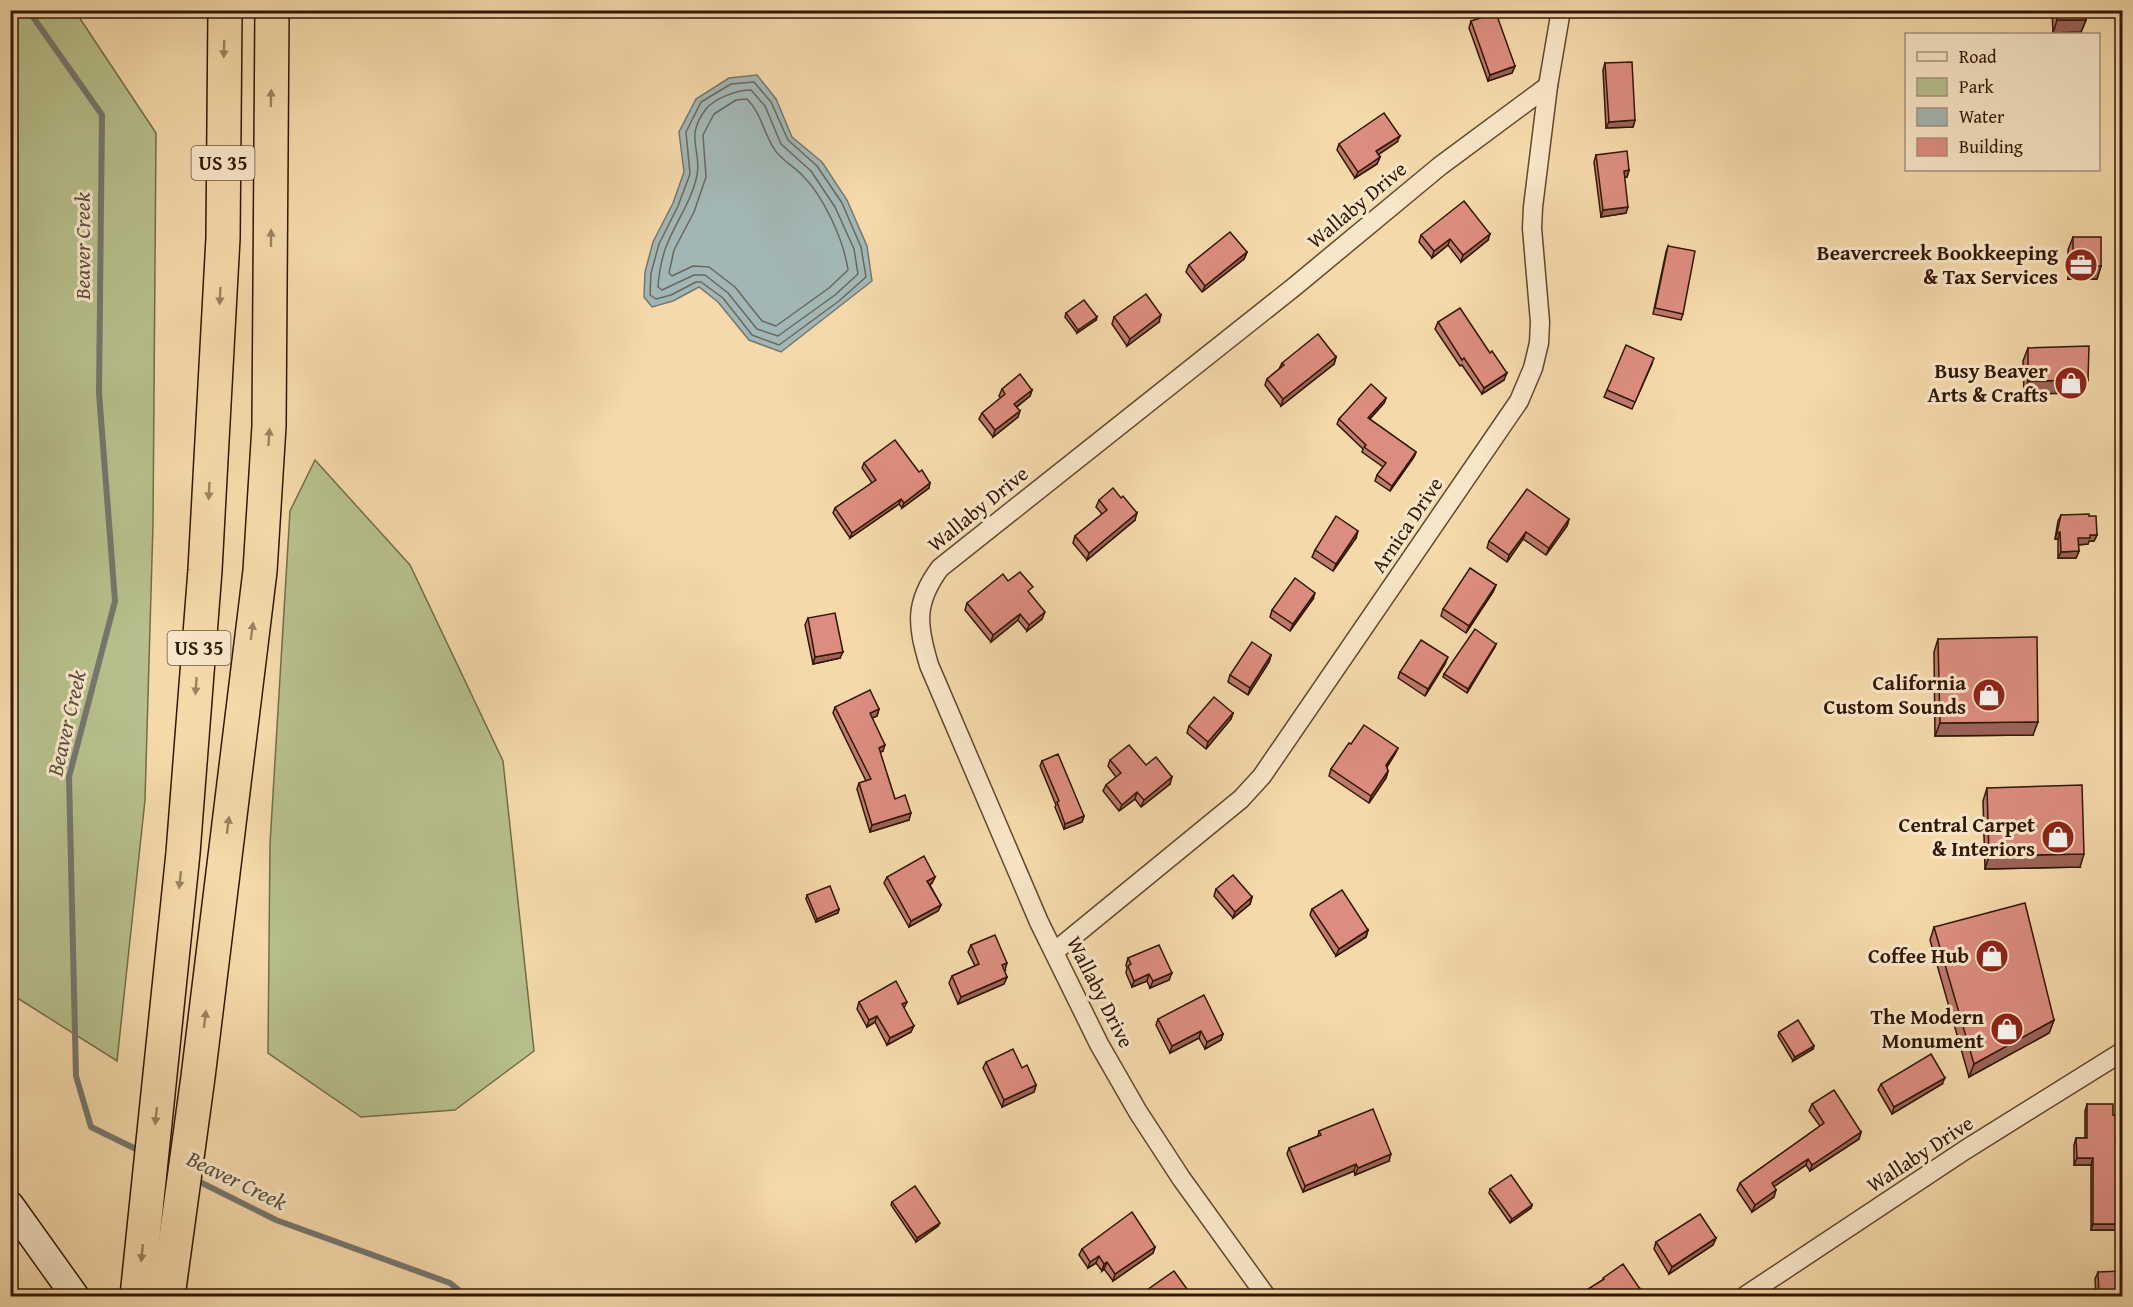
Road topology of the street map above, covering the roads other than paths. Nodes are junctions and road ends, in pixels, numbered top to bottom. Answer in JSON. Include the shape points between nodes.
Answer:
{"nodes":[{"id":1,"x":225,"y":10,"type":"edge"},
{"id":2,"x":272,"y":10,"type":"edge"},
{"id":3,"x":1561,"y":10,"type":"edge"},
{"id":4,"x":1548,"y":86,"type":"junction"},
{"id":5,"x":1054,"y":952,"type":"junction"},
{"id":6,"x":2122,"y":1052,"type":"edge"},
{"id":7,"x":10,"y":1205,"type":"edge"},
{"id":8,"x":70,"y":1289,"type":"edge"},
{"id":9,"x":137,"y":1296,"type":"edge"},
{"id":10,"x":168,"y":1296,"type":"edge"},
{"id":11,"x":1266,"y":1296,"type":"edge"},
{"id":12,"x":1746,"y":1296,"type":"edge"}],
"edges":[{"from":1,"to":9,"type":"highway","number":"US 35","one_way":true,"via":[[223,238],[205,570],[183,854]]},
{"from":10,"to":2,"type":"highway","number":"US 35","one_way":true,"via":[[260,571],[269,426]]},
{"from":3,"to":4,"type":"street","name":"Arnica Drive"},
{"from":4,"to":5,"type":"street","name":"Arnica Drive","via":[[1532,228],[1539,343],[1519,401],[1262,776],[1241,799]]},
{"from":4,"to":5,"type":"street","name":"Wallaby Drive","via":[[1440,166],[940,568],[929,582],[919,611],[919,629],[929,665]]},
{"from":5,"to":11,"type":"street","name":"Wallaby Drive","via":[[1138,1112]]},
{"from":6,"to":12,"type":"street","name":"Wallaby Drive","via":[[1965,1150]]},
{"from":7,"to":8,"type":"main road"}]}
